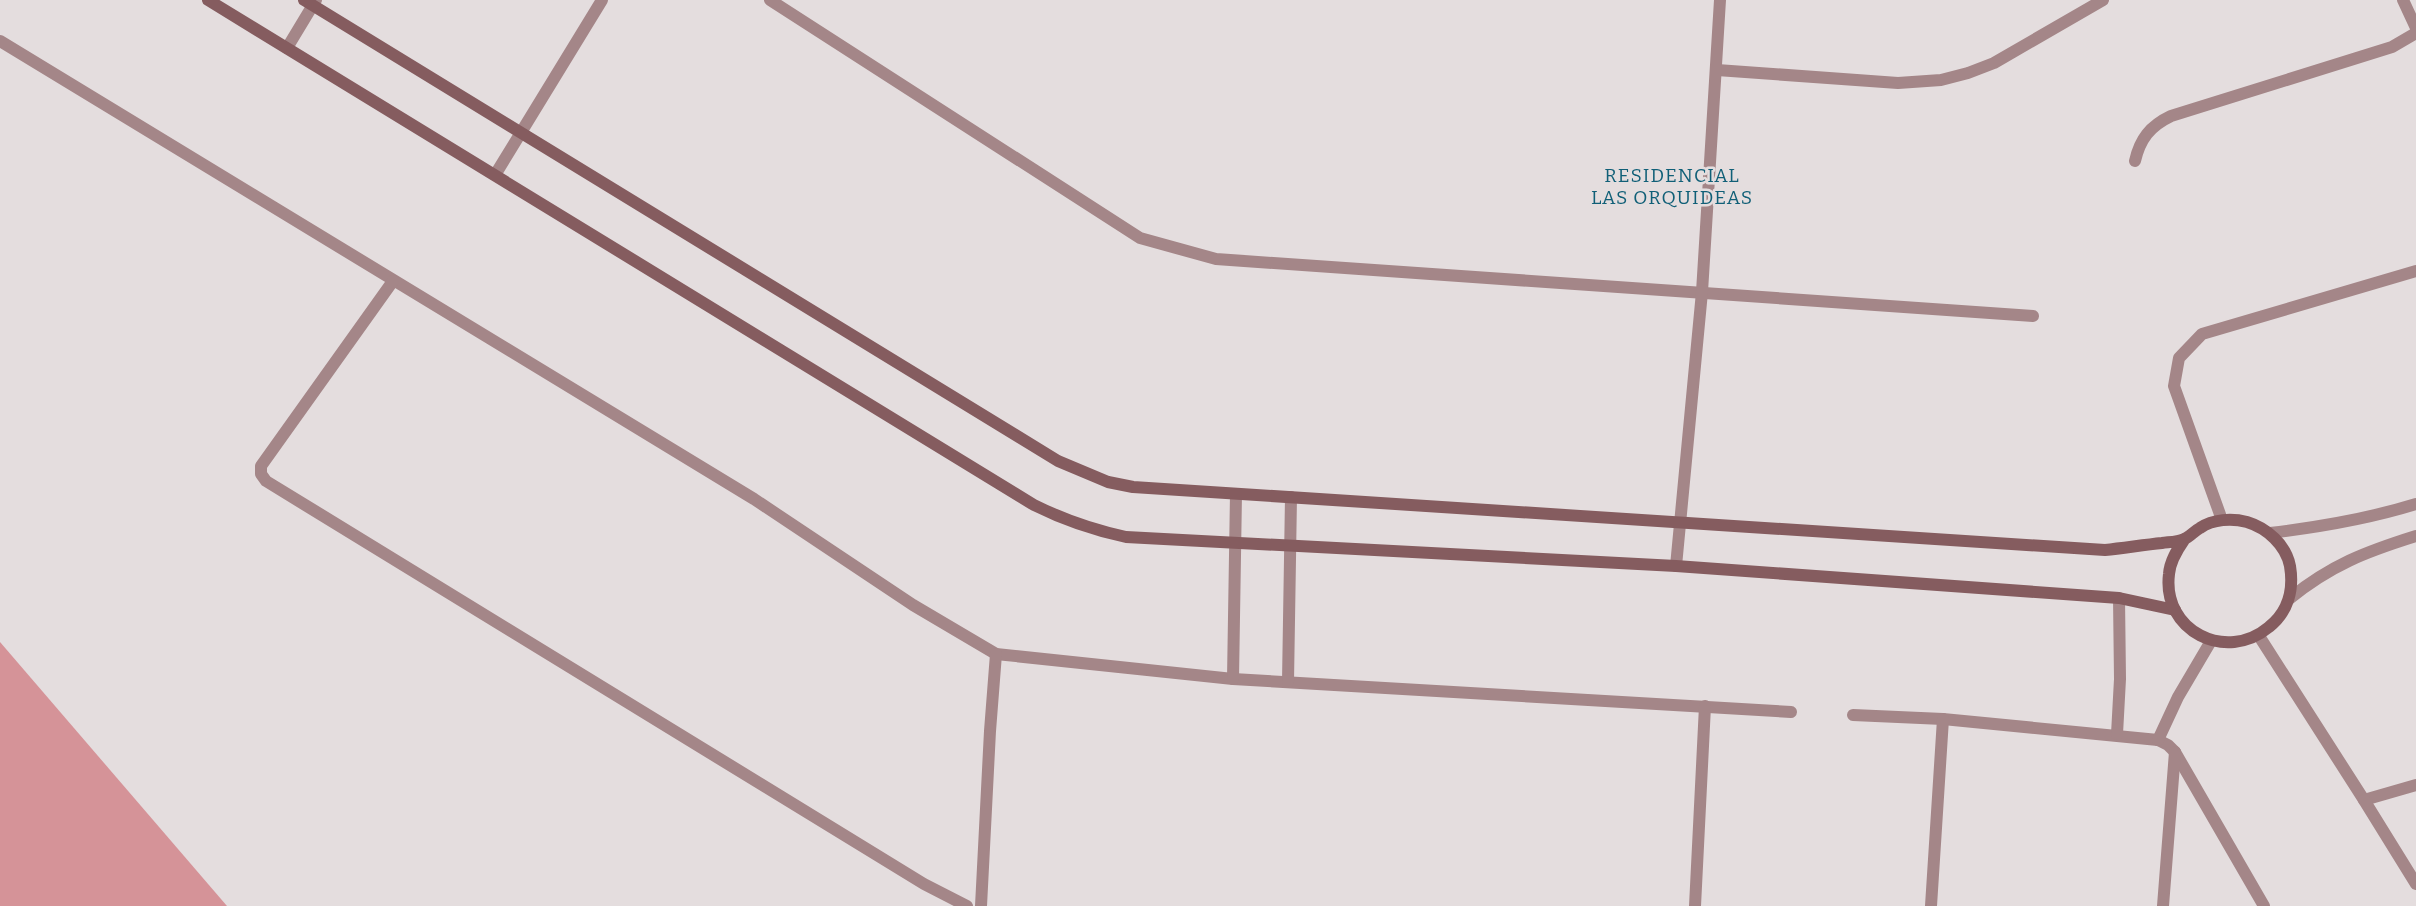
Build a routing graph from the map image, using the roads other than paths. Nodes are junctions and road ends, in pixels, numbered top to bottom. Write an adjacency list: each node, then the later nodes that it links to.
1 (208, 0): 11 (street)
2 (602, 0): 13 (street)
3 (770, 0): 18 (street)
4 (1720, 0): 12 (street)
5 (2103, 0): 12 (street)
6 (2402, 0): 8 (street)
7 (311, 2): 11 (street); 13 (street)
8 (2416, 28)
9 (2416, 33): 14 (street)
10 (0, 41): 17 (street)
11 (287, 48): 15 (street)
12 (1717, 70): 18 (street)
13 (521, 132): 15 (street); 20 (street)
14 (2135, 162)
15 (495, 175): 28 (street)
16 (2416, 271): 23 (street)
17 (393, 281): 36 (street); 49 (street)
18 (1702, 292): 19 (street); 24 (street)
19 (2033, 316)
20 (1236, 494): 21 (street); 28 (street)
21 (1291, 498): 24 (street); 29 (street)
22 (2416, 504): 25 (street)
23 (2222, 520): 25 (street); 27 (street)
24 (1680, 523): 27 (street); 30 (street)
25 (2270, 533): 32 (street)
26 (2416, 536): 32 (street)
27 (2184, 540): 33 (street)
28 (1235, 543): 29 (street); 37 (street)
29 (1291, 546): 30 (street); 38 (street)
30 (1676, 566): 31 (street)
31 (2119, 598): 33 (street); 43 (street)
32 (2289, 599): 34 (street)
33 (2175, 610): 35 (street)
34 (2259, 636): 35 (street); 47 (street)
35 (2211, 641): 44 (street)
36 (996, 654): 37 (street); 50 (street)
37 (1233, 679): 38 (street)
38 (1288, 682): 39 (street)
39 (1705, 706): 40 (street); 51 (street)
40 (1791, 712)
41 (1853, 715): 42 (street)
42 (1943, 719): 43 (street); 52 (street)
43 (2117, 734): 44 (street)
44 (2158, 740): 45 (street)
45 (2175, 752): 53 (street); 54 (street)
46 (2416, 785): 47 (street)
47 (2364, 800): 48 (street)
48 (2416, 884)
49 (967, 906)
50 (981, 906)
51 (1695, 906)
52 (1931, 906)
53 (2163, 906)
54 (2264, 906)

